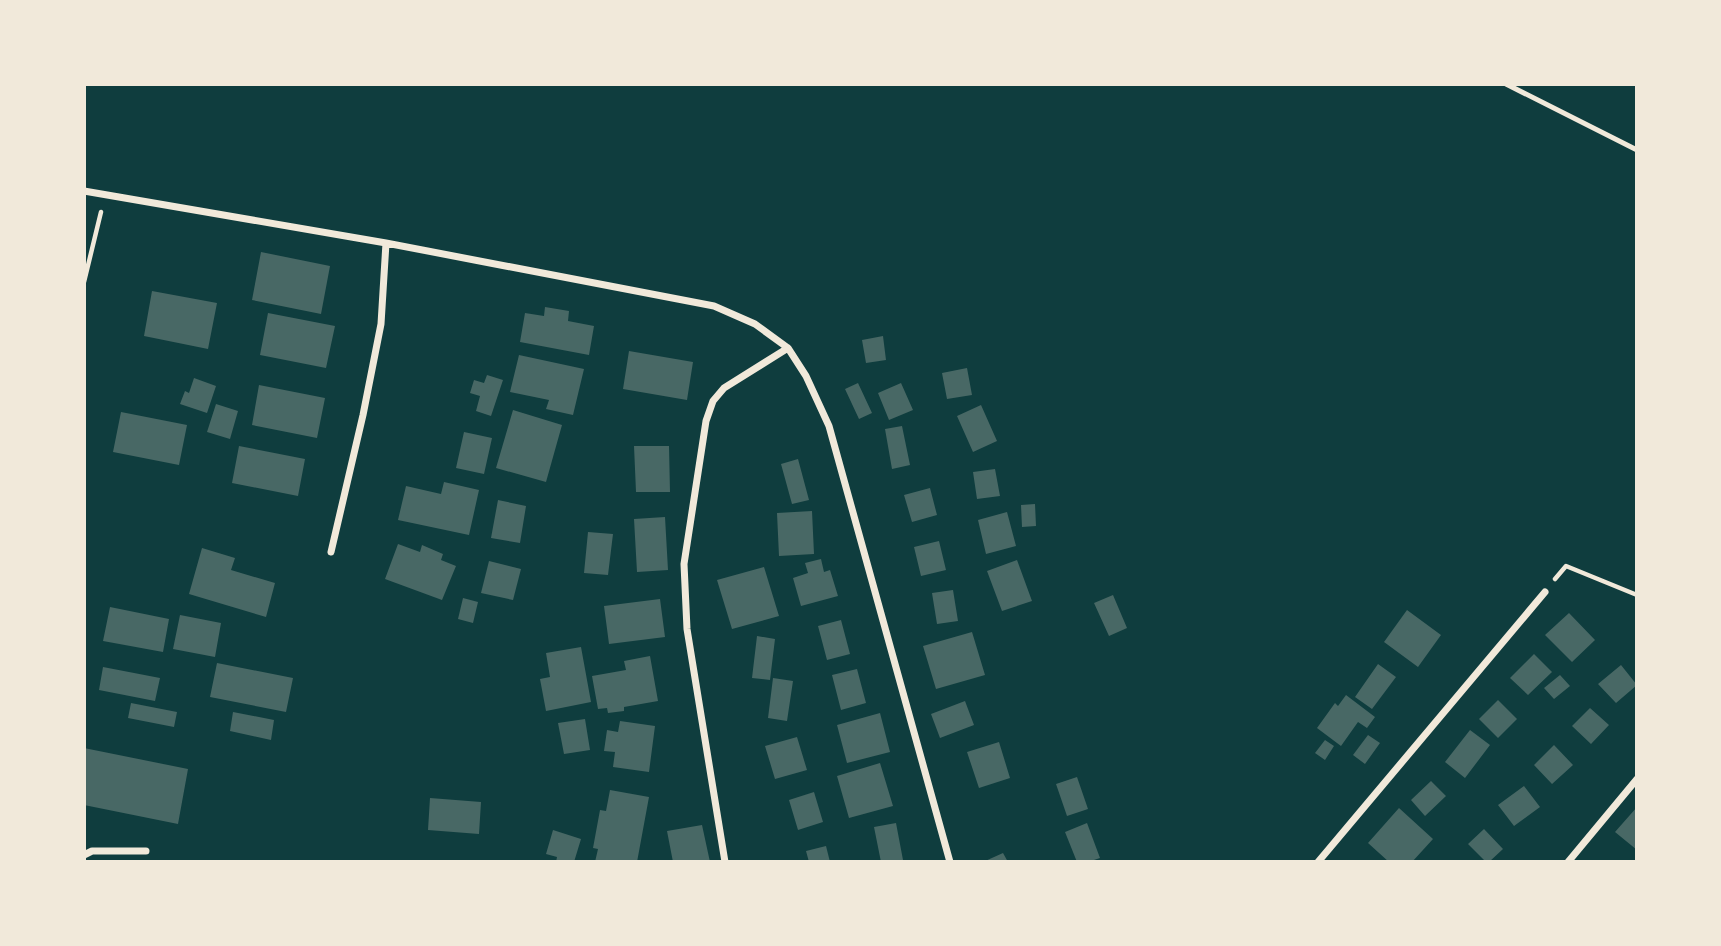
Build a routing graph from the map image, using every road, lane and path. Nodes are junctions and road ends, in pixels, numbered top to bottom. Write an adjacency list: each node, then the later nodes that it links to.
1 (1506, 84): 2 (lane)
2 (1637, 150)
3 (84, 191): 4 (street)
4 (105, 194): 5 (street); 6 (path)
5 (386, 243): 7 (street); 8 (street)
6 (84, 282)
7 (788, 348): 14 (street); 15 (street)
8 (331, 552)
9 (1545, 592): 10 (path); 16 (street)
10 (1637, 595)
11 (1637, 779): 17 (street)
12 (146, 851): 13 (street)
13 (84, 855)
14 (725, 862)
15 (950, 862)
16 (1318, 862)
17 (1568, 862)

